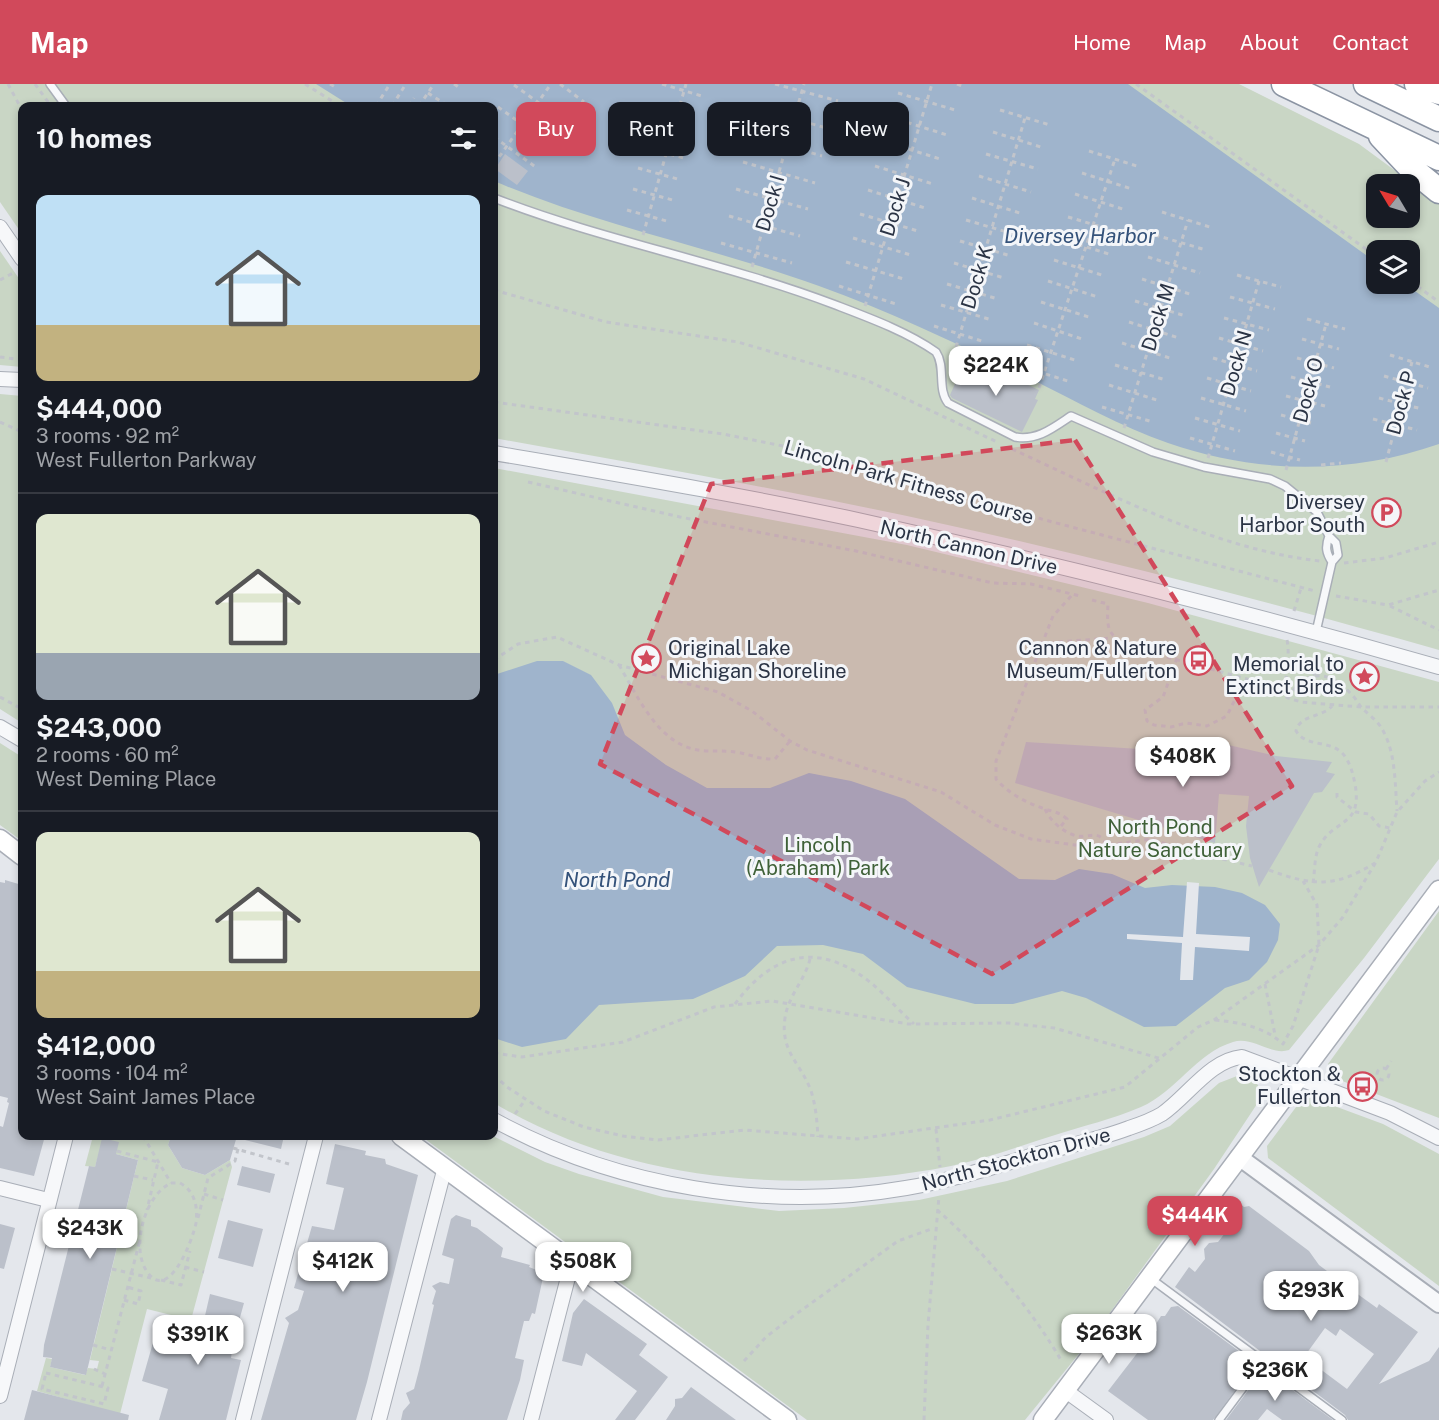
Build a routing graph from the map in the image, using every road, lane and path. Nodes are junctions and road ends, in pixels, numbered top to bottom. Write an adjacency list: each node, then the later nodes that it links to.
1 (8, 84): 47 (path)
2 (34, 84): 34 (path)
3 (50, 84): 35 (lane)
4 (304, 84): 36 (path)
5 (330, 84): 23 (path)
6 (390, 84): 37 (path)
7 (434, 84): 29 (path)
8 (454, 84): 25 (path)
9 (551, 84): 42 (path)
10 (560, 84): 43 (path)
11 (662, 84): 26 (path)
12 (686, 84): 26 (path)
13 (775, 84): 27 (path)
14 (804, 84): 27 (path, Dock I)
15 (932, 84): 46 (path, Dock J)
16 (957, 84): 22 (path)
17 (1136, 84): 146 (path)
18 (1284, 84): 59 (highway)
19 (1366, 84): 54 (highway)
20 (1417, 84): 28 (highway)
21 (514, 85): 42 (path)
22 (962, 86)
23 (335, 87)
24 (404, 87): 38 (path)
25 (460, 88)
26 (684, 91): 31 (path); 44 (path)
27 (802, 91): 33 (path); 45 (path, Dock I)
28 (1439, 92)
29 (428, 93): 40 (path); 41 (path)
30 (898, 93): 46 (path)
31 (705, 97)
32 (414, 98): 39 (path)
33 (838, 101)
34 (48, 102)
35 (63, 102)
36 (333, 102)
37 (378, 102)
38 (395, 102)
39 (412, 102)
40 (422, 102)
41 (442, 102)
42 (538, 102)
43 (584, 102)
44 (681, 102)
45 (799, 102)
46 (927, 102): 49 (path); 58 (path, Dock J)
47 (18, 103)
48 (498, 106): 55 (path)
49 (956, 110)
50 (1000, 110): 53 (path)
51 (695, 117): 52 (path)
52 (699, 118)
53 (1025, 118): 57 (path); 64 (path, Dock K)
54 (1439, 119)
55 (516, 120)
56 (909, 123): 58 (path)
57 (1050, 125)
58 (919, 126): 62 (path); 68 (path, Dock J)
59 (1374, 128): 77 (highway); 102 (highway)
60 (516, 132): 65 (path)
61 (993, 132): 64 (path)
62 (947, 135)
63 (498, 139): 65 (path)
64 (1018, 140): 66 (path); 81 (path, Dock K)
65 (506, 146): 76 (path); 85 (path)
66 (1044, 148)
67 (909, 149): 68 (path)
68 (912, 150): 79 (path); 91 (path, Dock J)
69 (1089, 151): 80 (path)
70 (811, 153): 75 (path)
71 (987, 154): 81 (path)
72 (666, 156): 90 (path)
73 (674, 156): 78 (path)
74 (784, 156): 88 (path, Dock I)
75 (822, 156)
76 (498, 158)
77 (1439, 158)
78 (687, 159)
79 (940, 159)
80 (1115, 159): 84 (path); 94 (path)
81 (1012, 161): 87 (path); 97 (path, Dock K)
82 (743, 162): 88 (path)
83 (875, 166): 91 (path)
84 (1140, 166)
85 (537, 168)
86 (638, 168): 90 (path)
87 (1038, 169)
88 (779, 173): 95 (path); 109 (path, Dock I)
89 (1082, 173): 94 (path)
90 (661, 174): 93 (path); 105 (path)
91 (904, 175): 96 (path); 107 (path, Dock J)
92 (979, 176): 97 (path)
93 (681, 180)
94 (1107, 181): 100 (path); 111 (path)
95 (815, 183)
96 (933, 184)
97 (1005, 184): 103 (path); 112 (path, Dock K)
98 (633, 189): 105 (path)
99 (736, 189): 109 (path)
100 (1132, 189)
101 (868, 190): 107 (path)
102 (1439, 191)
103 (1031, 192)
104 (1075, 194): 111 (path)
105 (655, 195): 110 (path); 120 (path)
106 (972, 198): 112 (path)
107 (897, 199): 113 (path); 126 (path, Dock J)
108 (498, 200): 304 (lane)
109 (771, 200): 114 (path); 129 (path, Dock I)
110 (676, 201)
111 (1101, 202): 116 (path); 127 (path)
112 (998, 206): 119 (path); 130 (path, Dock K)
113 (925, 208)
114 (808, 209)
115 (627, 210): 120 (path)
116 (1126, 210)
117 (1162, 212): 124 (path)
118 (860, 214): 126 (path)
119 (1023, 214)
120 (649, 216): 125 (path); 134 (path)
121 (729, 216): 129 (path)
122 (1068, 217): 127 (path)
123 (966, 220): 130 (path)
124 (1188, 220): 131 (path); 142 (path, Dock M)
125 (670, 222)
126 (890, 222): 132 (path); 143 (path, Dock J)
127 (1094, 224): 133 (path); 144 (path)
128 (0, 227): 148 (street)
129 (764, 227): 137 (path); 149 (path, Dock I)
130 (992, 227): 135 (path); 145 (path, Dock K)
131 (1213, 228)
132 (918, 231)
133 (1119, 232)
134 (644, 234)
135 (1017, 235)
136 (1155, 235): 142 (path)
137 (800, 236)
138 (853, 238): 143 (path)
139 (1061, 239): 144 (path)
140 (960, 241): 145 (path)
141 (721, 243): 149 (path)
142 (1181, 243): 147 (path); 159 (path, Dock M)
143 (883, 247): 150 (path); 162 (path, Dock J)
144 (1086, 247): 151 (path); 160 (path)
145 (985, 249): 152 (path); 161 (path, Dock K)
146 (1366, 249)
147 (1206, 250)
148 (18, 253)
149 (756, 253): 156 (path, Dock I); 157 (path)
150 (911, 255)
151 (1112, 255)
152 (1011, 256)
153 (1148, 257): 159 (path)
154 (1054, 260): 160 (path)
155 (846, 262): 162 (path)
156 (753, 263)
157 (792, 263)
158 (954, 263): 161 (path)
159 (1174, 265): 164 (path); 175 (path, Dock M)
160 (1080, 268): 166 (path); 178 (path)
161 (979, 270): 167 (path); 180 (path, Dock K)
162 (875, 271): 168 (path); 181 (path, Dock J)
163 (13, 273): 170 (path)
164 (1200, 273)
165 (1237, 275): 172 (path)
166 (1105, 276)
167 (1004, 278)
168 (904, 279)
169 (1142, 279): 175 (path)
170 (0, 280)
171 (1048, 281): 178 (path)
172 (1259, 281): 176 (path); 189 (path, Dock N)
173 (947, 284): 180 (path)
174 (838, 286): 181 (path)
175 (1167, 287): 182 (path); 193 (path, Dock M)
176 (1281, 287)
177 (1420, 288): 188 (path)
178 (1073, 289): 183 (path); 195 (path)
179 (498, 291): 289 (path)
180 (973, 291): 185 (path); 196 (path, Dock K)
181 (868, 295): 190 (path, Dock J); 191 (path)
182 (1193, 295)
183 (1098, 297)
184 (1230, 297): 189 (path)
185 (998, 298)
186 (1135, 301): 193 (path)
187 (1041, 302): 195 (path)
188 (1439, 302)
189 (1253, 303): 194 (path); 204 (path, Dock N)
190 (866, 304)
191 (896, 304)
192 (941, 305): 196 (path)
193 (1161, 308): 197 (path); 208 (path, Dock M)
194 (1275, 309)
195 (1066, 310): 198 (path); 210 (path)
196 (966, 312): 201 (path); 211 (path, Dock K)
197 (1186, 316)
198 (1092, 318)
199 (1224, 318): 204 (path)
200 (1307, 319): 205 (path)
201 (992, 320)
202 (1129, 322): 208 (path)
203 (1034, 323): 210 (path)
204 (1247, 324): 209 (path); 218 (path, Dock N)
205 (1326, 324): 207 (path); 219 (path, Dock O)
206 (934, 326): 211 (path)
207 (1344, 329)
208 (1154, 330): 212 (path); 223 (path, Dock M)
209 (1269, 330)
210 (1059, 331): 215 (path); 225 (path)
211 (960, 334): 216 (path); 221 (path, Dock K)
212 (1179, 338)
213 (1219, 338): 218 (path)
214 (1302, 339): 219 (path)
215 (1085, 340)
216 (985, 342)
217 (1122, 343): 223 (path)
218 (1241, 344): 224 (path); 236 (path, Dock N)
219 (1320, 344): 222 (path); 234 (path, Dock O)
220 (1027, 345): 225 (path)
221 (957, 346)
222 (1340, 349)
223 (1148, 351): 231 (path); 241 (path, Dock M)
224 (1263, 351)
225 (1052, 353): 232 (path); 242 (path)
226 (1390, 356): 233 (path)
227 (0, 357): 230 (path)
228 (1213, 358): 236 (path)
229 (1297, 358): 234 (path)
230 (18, 359)
231 (1173, 359)
232 (1077, 361)
233 (1412, 362): 239 (path); 251 (path, Dock P)
234 (1315, 363): 238 (path); 250 (path, Dock O)
235 (1115, 364): 241 (path)
236 (1235, 364): 240 (path); 252 (path, Dock N)
237 (1020, 366): 242 (path)
238 (1334, 368)
239 (1433, 368)
240 (1257, 371)
241 (1141, 372): 248 (path); 258 (path, Dock M)
242 (1046, 374): 249 (path); 253 (path)
243 (1384, 376): 251 (path)
244 (1291, 377): 250 (path)
245 (1207, 378): 252 (path)
246 (0, 379): 247 (street)
247 (18, 380)
248 (1166, 380)
249 (1071, 382)
250 (1310, 382): 255 (path); 262 (path, Dock O)
251 (1406, 382): 256 (path); 266 (path, Dock P)
252 (1230, 384): 257 (path); 265 (path, Dock N)
253 (1040, 386)
254 (1109, 386): 258 (path)
255 (1329, 387)
256 (1428, 388)
257 (1251, 391)
258 (1134, 393): 263 (path); 271 (path, Dock M)
259 (1286, 396): 262 (path)
260 (1202, 398): 265 (path)
261 (1379, 398): 266 (path)
262 (1305, 400): 267 (path); 275 (path, Dock O)
263 (1160, 402)
264 (498, 403): 306 (path, Lincoln Park Fitness Course)
265 (1224, 404): 270 (path); 279 (path, Dock N)
266 (1401, 404): 269 (path); 280 (path, Dock P)
267 (1324, 406)
268 (1102, 407): 271 (path)
269 (1422, 409)
270 (1246, 411)
271 (1128, 414): 277 (path); 281 (path, Dock M)
272 (1281, 415): 275 (path)
273 (1196, 418): 279 (path)
274 (1373, 419): 280 (path)
275 (1300, 420): 278 (path); 287 (path, Dock O)
276 (0, 422): 282 (path)
277 (1153, 422)
278 (1311, 423)
279 (1218, 424): 284 (path); 290 (path, Dock N)
280 (1395, 424): 283 (path); 298 (path, Dock P)
281 (1125, 425)
282 (18, 430)
283 (1417, 430)
284 (1240, 431)
285 (1276, 433): 287 (path)
286 (1190, 438): 290 (path)
287 (1295, 438): 288 (path); 296 (path, Dock O)
288 (1305, 441)
289 (1001, 444)
290 (1212, 445): 292 (path); 295 (path, Dock N)
291 (1011, 448): 304 (path)
292 (1235, 451)
293 (1271, 452): 296 (path)
294 (498, 454): 316 (street, North Cannon Drive)
295 (1208, 456)
296 (1290, 457): 297 (path); 301 (path, Dock O)
297 (1300, 460)
298 (1386, 461)
299 (1341, 464): 300 (path)
300 (1321, 465)
301 (1286, 469)
302 (528, 482): 309 (path)
303 (1439, 542): 305 (path)
304 (1328, 562): 316 (lane)
305 (1342, 563)
306 (1301, 588): 308 (path, Lincoln Park Fitness Course); 314 (path)
307 (1439, 590): 313 (path)
308 (1318, 592)
309 (1073, 594): 311 (path); 319 (path)
310 (1334, 596): 313 (path)
311 (1080, 597)
312 (1092, 600): 317 (path)
313 (1388, 605): 315 (path)
314 (1294, 611)
315 (1439, 630)
316 (1316, 632): 324 (street, North Cannon Drive)
317 (1113, 638): 319 (path); 321 (path)
318 (1287, 640): 322 (path)
319 (1041, 646): 338 (path)
320 (498, 657): 323 (path)
321 (1177, 658): 326 (path); 326 (path)
322 (1290, 658): 325 (path); 328 (path)
323 (619, 665): 335 (path); 335 (path)
324 (1439, 667)
325 (1316, 675): 328 (path); 331 (path)
326 (1265, 684): 328 (path)
327 (0, 697): 330 (path)
328 (1288, 698): 329 (path)
329 (1333, 705): 331 (path); 339 (path)
330 (18, 707)
331 (1361, 707): 332 (path); 340 (path)
332 (1439, 707)
333 (0, 727): 334 (street)
334 (18, 738)
335 (790, 741): 344 (path)
336 (1439, 772): 340 (path)
337 (1337, 793): 339 (path)
338 (1045, 809): 341 (path); 341 (path)
339 (1354, 811): 342 (path); 350 (path)
340 (1397, 812): 342 (path)
341 (1061, 826): 344 (path)
342 (1390, 828): 346 (path)
343 (0, 839): 345 (main road)
344 (1107, 844): 347 (path)
345 (18, 853)
346 (1376, 862): 350 (path); 352 (path)
347 (1252, 866)
348 (1269, 870): 349 (path)
349 (1303, 881): 350 (path); 352 (path)
350 (1313, 883)
351 (1439, 890): 364 (main road)
352 (1319, 945): 354 (path); 359 (path)
353 (810, 959): 355 (path); 356 (path); 358 (path)
354 (1265, 984): 357 (path); 359 (path)
355 (735, 1004): 356 (path); 360 (path)
356 (788, 1004): 358 (path); 372 (path)
357 (1214, 1020): 359 (path); 361 (path)
358 (915, 1025): 361 (path)
359 (1275, 1036)
360 (498, 1054)
361 (1162, 1059): 371 (path)
362 (1391, 1061): 363 (path)
363 (1386, 1069): 363 (path)
364 (1298, 1077): 370 (street, North Stockton Drive); 373 (street, North Stockton Drive); 381 (main road)
365 (1351, 1077): 367 (path)
366 (498, 1078): 368 (path)
367 (1371, 1088)
368 (525, 1100): 369 (path); 372 (path)
369 (515, 1114)
370 (498, 1122)
371 (936, 1130): 372 (path); 385 (path)
372 (818, 1137)
373 (1439, 1138)
374 (65, 1140): 392 (street)
375 (145, 1140): 382 (path)
376 (315, 1140): 420 (street)
377 (407, 1140): 384 (main road)
378 (233, 1148): 379 (path)
379 (238, 1149): 383 (path); 390 (path)
380 (117, 1151): 382 (path)
381 (1239, 1157): 406 (main road); 409 (street)
382 (158, 1162): 387 (path); 388 (path)
383 (289, 1164)
384 (445, 1167): 399 (main road); 421 (street)
385 (940, 1167)
386 (134, 1176): 387 (path)
387 (154, 1181): 395 (path)
388 (171, 1183): 395 (path); 398 (path)
389 (0, 1188): 392 (street)
390 (204, 1194): 393 (path); 398 (path)
391 (940, 1198): 394 (path)
392 (48, 1200): 419 (street)
393 (223, 1200)
394 (937, 1210): 396 (path); 414 (path)
395 (145, 1217): 397 (path)
396 (934, 1228): 412 (path); 424 (path)
397 (142, 1230): 404 (path); 405 (path)
398 (193, 1236): 400 (path); 401 (path)
399 (572, 1262): 422 (street); 423 (main road)
400 (180, 1266): 401 (path); 405 (path)
401 (185, 1267): 403 (path); 405 (path)
402 (112, 1269): 404 (path)
403 (204, 1272)
404 (131, 1274): 405 (path); 407 (path)
405 (154, 1278)
406 (1150, 1278): 413 (lane); 418 (main road)
407 (128, 1287): 408 (path); 408 (path)
408 (124, 1300): 411 (path)
409 (1439, 1304)
410 (93, 1345): 411 (path)
411 (111, 1350): 416 (path)
412 (744, 1361)
413 (1263, 1361): 427 (lane); 428 (lane)
414 (1062, 1362)
415 (94, 1369): 416 (path)
416 (105, 1374): 417 (path)
417 (102, 1386): 417 (path)
418 (1066, 1390): 425 (main road); 426 (street)
419 (0, 1396)
420 (243, 1420)
421 (379, 1420)
422 (531, 1420)
423 (788, 1420)
424 (924, 1420)
425 (1043, 1420)
426 (1106, 1420)
427 (1219, 1420)
428 (1342, 1420)

